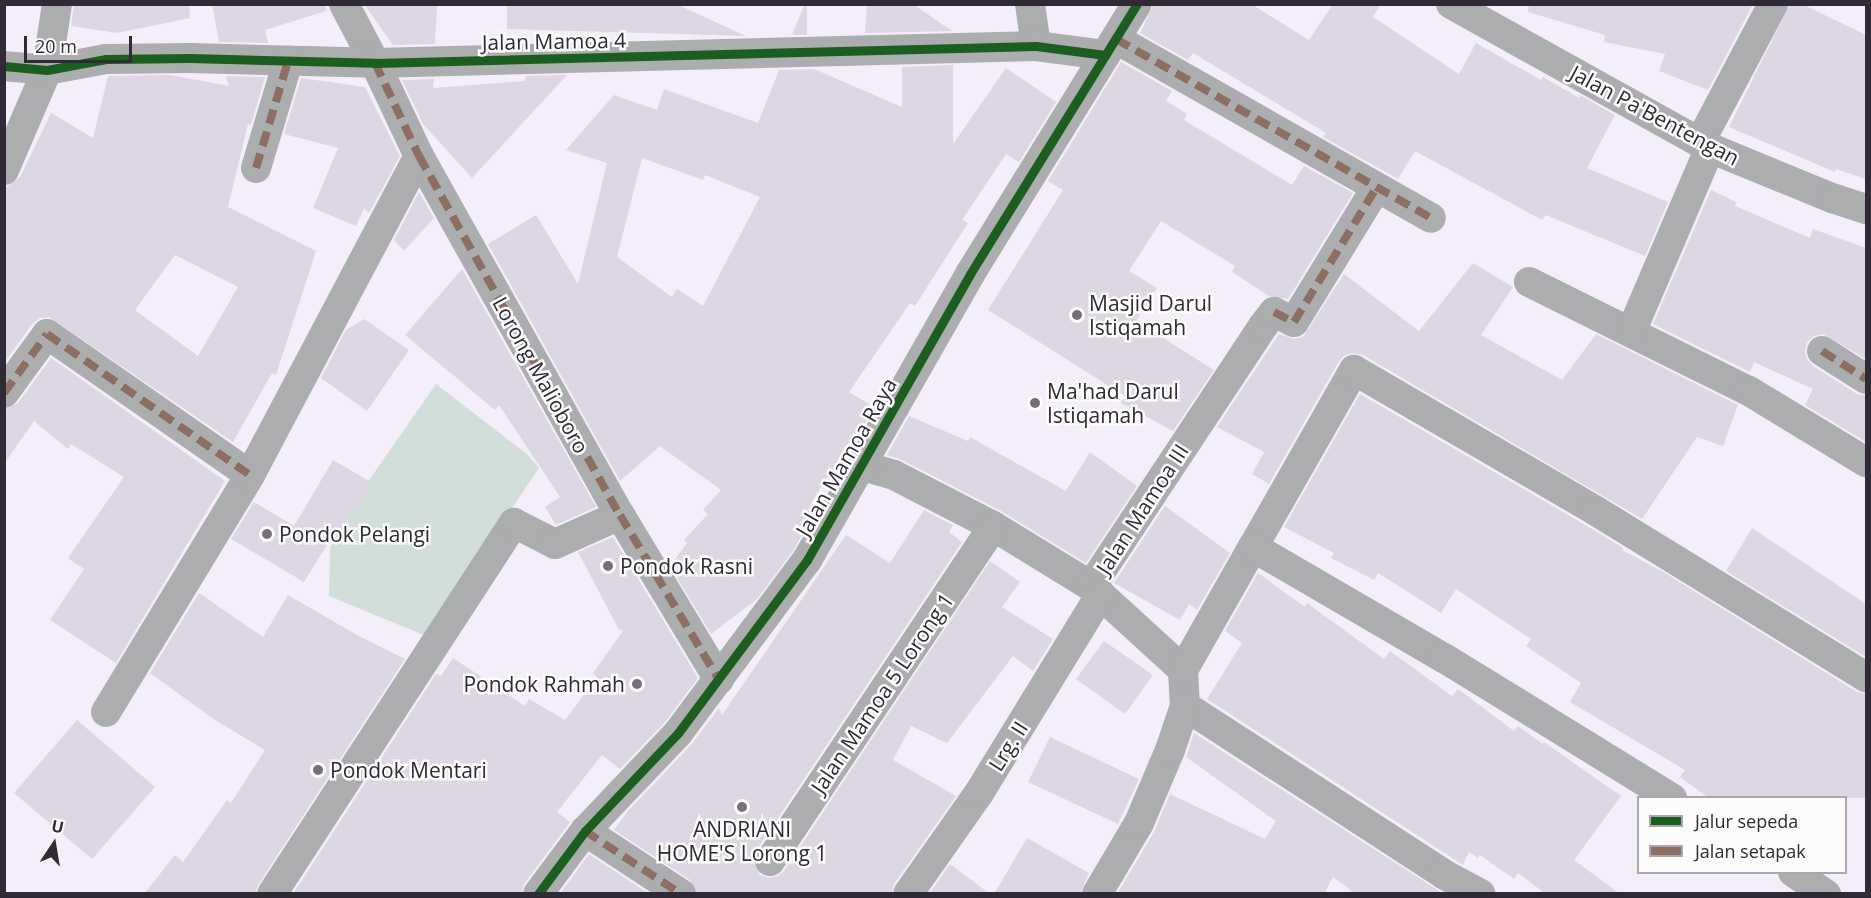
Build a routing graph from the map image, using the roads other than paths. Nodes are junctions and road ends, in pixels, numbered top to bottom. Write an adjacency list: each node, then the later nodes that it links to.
1 (57, 4): 12 (street)
2 (344, 4): 10 (street, Lorong Malioboro)
3 (1030, 4): 7 (street)
4 (1137, 4): 8 (street, Jalan Mamoa Raya)
5 (1451, 4): 13 (street, Jalan Pa'Bentengan)
6 (1773, 4): 13 (street)
7 (1036, 46): 8 (street, Jalan Mamoa 4); 10 (street, Jalan Mamoa 4)
8 (1110, 47): 17 (street); 26 (street, Jalan Mamoa Raya)
9 (288, 61): 10 (street, Jalan Mamoa 4); 12 (street, Jalan Mamoa 4); 15 (street)
10 (375, 63): 14 (street, Lorong Malioboro)
11 (4, 66): 12 (street, Jalan Mamoa 4)
12 (47, 70): 16 (street)
13 (1705, 145): 18 (street, Jalan Pa'Bentengan); 21 (street)
14 (419, 156): 27 (street); 28 (street, Lorong Malioboro)
15 (256, 168)
16 (4, 170)
17 (1376, 188): 19 (street); 31 (street, Jalan Mamoa III)
18 (1866, 209)
19 (1431, 218)
20 (1529, 282): 21 (street)
21 (1632, 332): 25 (street)
22 (1821, 351): 23 (street)
23 (1866, 379)
24 (4, 393): 27 (street)
25 (1866, 462)
26 (863, 466): 29 (street); 34 (street, Jalan Mamoa Raya)
27 (250, 475): 36 (street)
28 (620, 515): 34 (street, Lorong Malioboro); 41 (street)
29 (993, 526): 31 (street); 39 (street, Jalan Mamoa 5 Lorong 1)
30 (1253, 547): 32 (street); 33 (street); 37 (street)
31 (1096, 590): 32 (street); 44 (street, Lrg. II)
32 (1182, 670): 35 (street)
33 (1866, 677)
34 (719, 680): 38 (street, Jalan Mamoa Raya)
35 (1185, 706): 45 (street); 46 (street)
36 (106, 712)
37 (1669, 796)
38 (585, 831): 42 (street, Jalan Mamoa Raya); 43 (street)
39 (770, 861)
40 (1795, 874): 47 (street)
41 (272, 894)
42 (538, 894)
43 (681, 894)
44 (908, 894)
45 (1097, 894)
46 (1480, 894)
47 (1827, 894)

